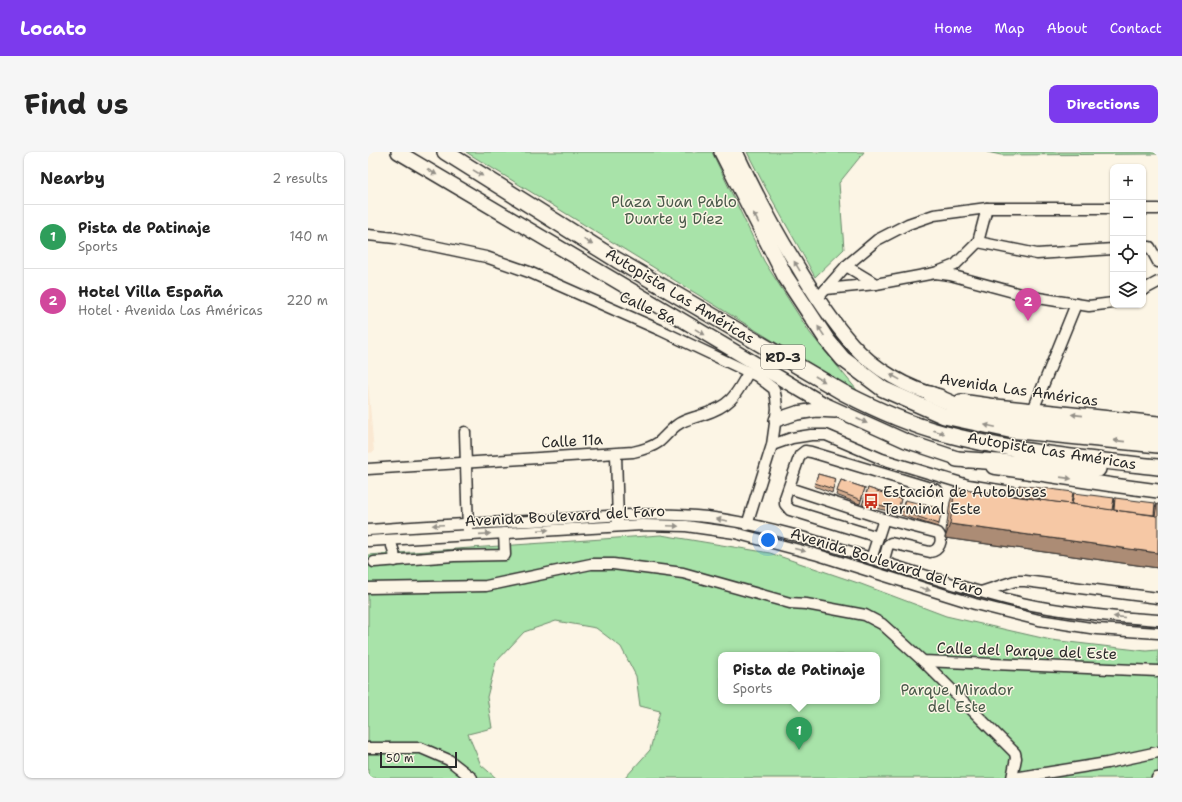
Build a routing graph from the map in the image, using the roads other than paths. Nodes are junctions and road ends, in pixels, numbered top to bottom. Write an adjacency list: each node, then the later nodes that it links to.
1 (398, 152): 24 (main road, one-way to 24)
2 (445, 152): 37 (highway, Autopista Las Américas / RD-3, one-way to 37)
3 (722, 152): 33 (highway, Autopista Las Américas / RD-3, one-way to 3)
4 (736, 152): 20 (main road, Avenida Las Américas, one-way to 4)
5 (987, 208): 6 (street); 10 (street); 14 (street)
6 (1110, 208)
7 (1146, 209): 8 (street)
8 (1158, 209)
9 (368, 235): 23 (street, Calle 8a)
10 (978, 242): 12 (street); 15 (street)
11 (1146, 247): 13 (street)
12 (1110, 249)
13 (1158, 262)
14 (846, 266): 17 (street); 19 (street)
15 (935, 273): 17 (street); 22 (street)
16 (1158, 282): 18 (street)
17 (876, 284): 19 (street)
18 (1146, 288)
19 (826, 289): 20 (street)
20 (816, 299): 25 (main road, Avenida Las Américas, one-way to 20)
21 (1110, 303): 22 (street)
22 (1076, 304): 26 (street)
23 (748, 372): 24 (street, Calle 8a); 34 (street, Calle 11a)
24 (776, 383): 27 (main road); 28 (street)
25 (930, 394): 26 (main road, Avenida Las Américas); 31 (highway)
26 (1033, 410): 29 (main road, Avenida Las Américas, one-way to 26)
27 (841, 412): 28 (main road); 35 (main road, one-way to 35)
28 (776, 420): 32 (street)
29 (1158, 423)
30 (465, 432): 36 (street)
31 (1158, 433)
32 (772, 444): 43 (street); 47 (street)
33 (1158, 445)
34 (616, 454): 36 (street, Calle 11a); 44 (street)
35 (957, 459): 39 (highway); 42 (main road, one-way to 42)
36 (466, 462): 38 (street, Calle 11a); 46 (street)
37 (1158, 467)
38 (368, 468)
39 (1158, 472)
40 (789, 488): 41 (street); 45 (street); 52 (street)
41 (937, 490)
42 (1158, 491)
43 (1041, 496)
44 (618, 516): 46 (street, Avenida Boulevard del Faro); 47 (street, Avenida Boulevard del Faro, one-way to 44); 48 (street)
45 (884, 519): 52 (street); 58 (street)
46 (467, 524): 49 (street, Avenida Boulevard del Faro, one-way to 49); 51 (street)
47 (747, 525): 55 (street, Avenida Boulevard del Faro)
48 (618, 526): 50 (street, Avenida Boulevard del Faro, one-way to 48); 63 (street, Avenida Boulevard del Faro, one-way to 63)
49 (368, 530)
50 (504, 533): 51 (street, Avenida Boulevard del Faro, one-way to 50); 56 (street)
51 (468, 535): 53 (street, Avenida Boulevard del Faro)
52 (878, 537): 55 (street)
53 (390, 540): 54 (street, Avenida Boulevard del Faro); 56 (street)
54 (368, 541)
55 (871, 559): 58 (street, Avenida Boulevard del Faro)
56 (395, 561): 57 (street)
57 (374, 562)
58 (883, 563): 60 (street, Avenida Boulevard del Faro)
59 (368, 588): 64 (street, Calle del Parque del Este)
60 (981, 592): 61 (street); 62 (street, Avenida Boulevard del Faro, one-way to 60)
61 (1158, 598)
62 (1158, 620)
63 (1158, 633)
64 (923, 662): 65 (street, Calle del Parque del Este); 69 (street)
65 (1158, 671)
66 (368, 748): 68 (street)
67 (1158, 752): 69 (street)
68 (472, 778)
69 (1013, 778)

